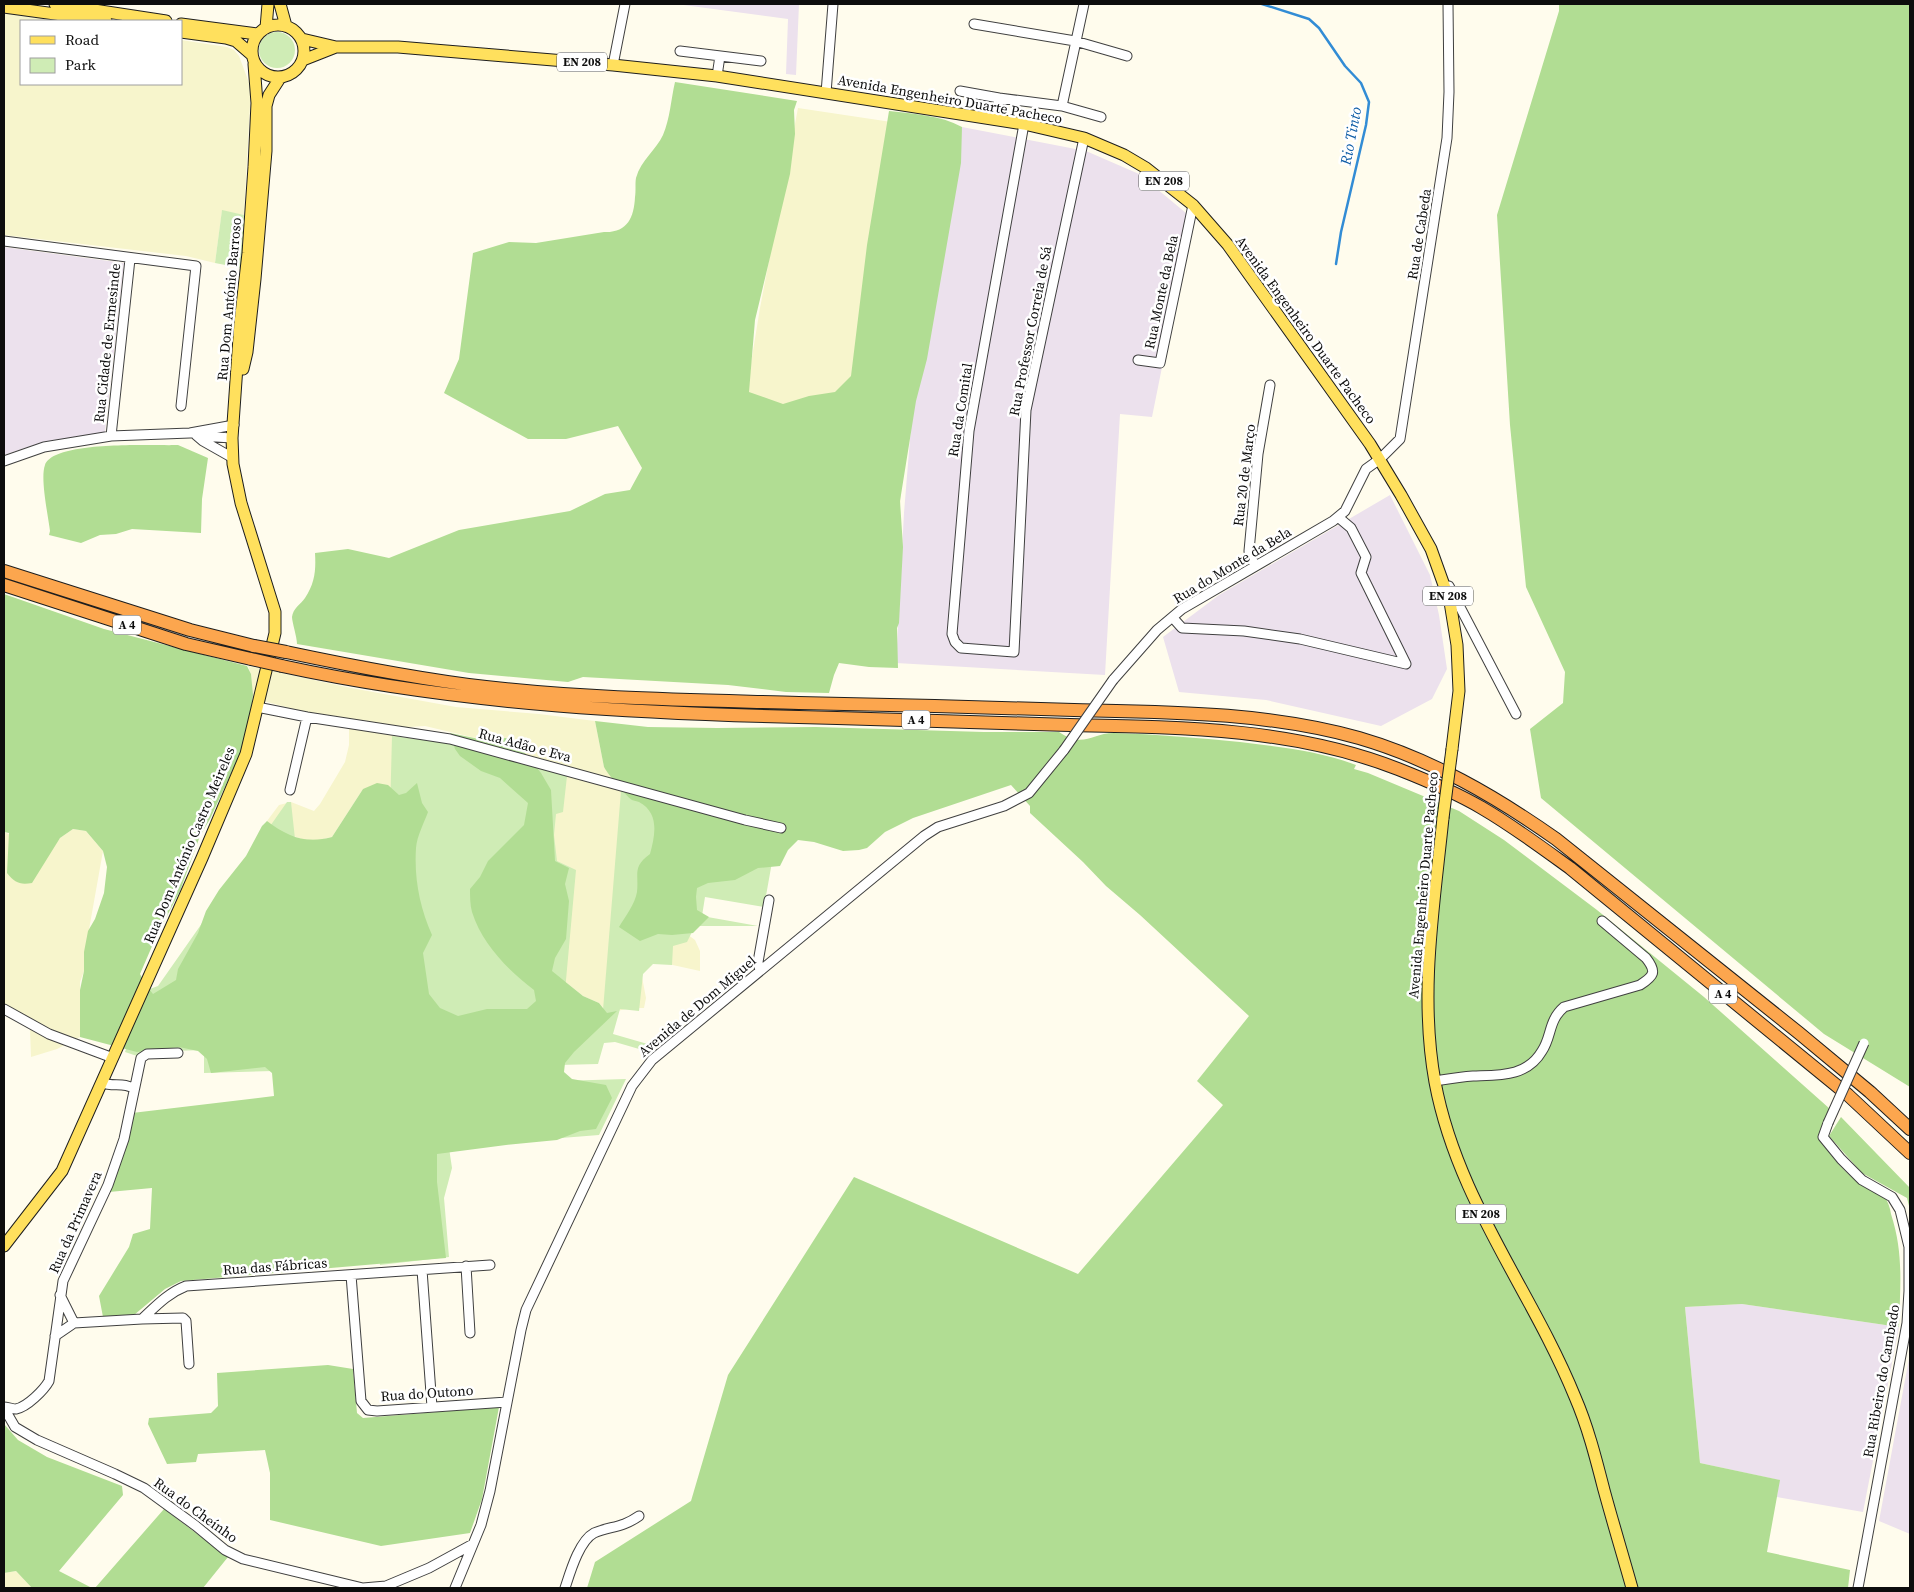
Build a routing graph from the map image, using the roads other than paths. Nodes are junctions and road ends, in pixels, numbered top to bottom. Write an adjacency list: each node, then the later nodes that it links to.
1 (55, 4): 10 (main road)
2 (268, 4): 14 (main road)
3 (280, 4): 13 (main road)
4 (625, 4): 25 (street)
5 (833, 4): 29 (street)
6 (1084, 4): 17 (street)
7 (1448, 4): 48 (street, Rua de Cabeda)
8 (4, 7): 9 (main road)
9 (99, 20)
10 (159, 20)
11 (182, 24): 14 (main road)
12 (974, 24): 17 (street)
13 (286, 26): 14 (main road); 16 (main road, EN 208)
14 (261, 31): 22 (main road)
15 (182, 32): 22 (main road)
16 (302, 40): 18 (main road, Avenida Engenheiro Duarte Pacheco / EN 208); 23 (main road)
17 (1075, 41): 21 (street); 31 (street)
18 (336, 47): 23 (main road, Avenida Engenheiro Duarte Pacheco / EN 208); 25 (main road, Avenida Engenheiro Duarte Pacheco / EN 208)
19 (680, 51): 20 (street)
20 (720, 56): 24 (street); 26 (street)
21 (1127, 56)
22 (252, 59): 27 (main road); 41 (main road, Rua Dom António Barroso)
23 (303, 60): 27 (main road, EN 208)
24 (761, 61)
25 (613, 64): 26 (main road, Avenida Engenheiro Duarte Pacheco / EN 208)
26 (717, 76): 29 (main road, Avenida Engenheiro Duarte Pacheco / EN 208)
27 (280, 78): 41 (main road, Rua Dom António Barroso)
28 (960, 90): 30 (street)
29 (826, 93): 33 (main road, Avenida Engenheiro Duarte Pacheco / EN 208)
30 (998, 98): 31 (street); 33 (street)
31 (1062, 106): 32 (street)
32 (1101, 117)
33 (996, 119): 34 (main road, Avenida Engenheiro Duarte Pacheco / EN 208)
34 (1024, 124): 35 (main road, Avenida Engenheiro Duarte Pacheco / EN 208); 56 (street, Rua da Comital)
35 (1084, 138): 36 (main road, Avenida Engenheiro Duarte Pacheco / EN 208); 56 (street, Rua Professor Correia de Sá)
36 (1193, 205): 39 (street, Rua Monte da Bela); 48 (main road, Avenida Engenheiro Duarte Pacheco / EN 208)
37 (4, 241): 38 (street, Rua Cidade de Ermesinde)
38 (130, 259): 42 (street); 45 (street, Rua Cidade de Ermesinde)
39 (1138, 360)
40 (1270, 385): 51 (street, Rua 20 de Março)
41 (236, 395): 43 (main road, Rua Dom António Castro Meireles)
42 (181, 406)
43 (234, 425): 44 (street); 46 (main road, Rua Dom António Castro Meireles)
44 (193, 434): 45 (street); 46 (street); 47 (street)
45 (112, 436): 49 (street)
46 (232, 438): 47 (main road, Rua Dom António Castro Meireles)
47 (233, 458): 57 (main road, Rua Dom António Castro Meireles)
48 (1380, 459): 50 (street, Rua do Monte da Bela); 52 (main road, Avenida Engenheiro Duarte Pacheco / EN 208)
49 (4, 461)
50 (1338, 517): 51 (street, Rua do Monte da Bela); 55 (street)
51 (1256, 566): 55 (street, Rua do Monte da Bela)
52 (1438, 567): 58 (street, Avenida Engenheiro Duarte Pacheco); 70 (main road, Avenida Engenheiro Duarte Pacheco / EN 208, bridge)
53 (4, 572): 73 (highway, A 4, bridge)
54 (4, 586): 74 (highway, A 4, bridge)
55 (1172, 618): 60 (street, Rua do Monte da Bela, bridge)
56 (1014, 652)
57 (257, 707): 59 (street, Rua Adão e Eva); 69 (main road, Rua Dom António Castro Meireles)
58 (1516, 714)
59 (307, 717): 61 (street); 62 (street, Rua Adão e Eva)
60 (1064, 750): 65 (street, Avenida de Dom Miguel)
61 (290, 790)
62 (781, 828)
63 (769, 900): 65 (street)
64 (1602, 921): 70 (street)
65 (760, 970): 86 (street, Avenida de Dom Miguel)
66 (4, 1009): 69 (street)
67 (1864, 1043): 95 (street, Rua Ribeiro do Cambado, bridge)
68 (178, 1053): 72 (street, Rua da Primavera)
69 (113, 1058): 71 (main road, Rua Dom António Castro Meireles)
70 (1435, 1081): 94 (main road, Avenida Engenheiro Duarte Pacheco / EN 208)
71 (102, 1083): 72 (street); 75 (main road, Rua Dom António Castro Meireles)
72 (134, 1089): 80 (street, Rua da Primavera)
73 (1910, 1129)
74 (1910, 1153)
75 (4, 1246)
76 (490, 1265): 77 (street, Rua das Fábricas)
77 (466, 1266): 78 (street, Rua das Fábricas); 83 (street)
78 (422, 1270): 79 (street, Rua das Fábricas); 88 (street)
79 (351, 1275): 81 (street, Rua das Fábricas); 88 (street, Rua do Outono)
80 (60, 1295): 82 (street); 84 (street, Rua da Primavera)
81 (142, 1319): 82 (street); 85 (street)
82 (74, 1323): 84 (street)
83 (470, 1333)
84 (55, 1336): 87 (street, Rua da Primavera)
85 (189, 1364)
86 (507, 1402): 88 (street, Rua do Outono); 90 (street, Avenida de Dom Miguel)
87 (4, 1407): 91 (street, Rua do Cheínho)
88 (432, 1407)
89 (638, 1516): 93 (street)
90 (473, 1544): 91 (street, Rua do Cheínho); 92 (street, Avenida de Dom Miguel)
91 (376, 1587)
92 (455, 1588)
93 (565, 1588)
94 (1632, 1588)
95 (1858, 1588)

